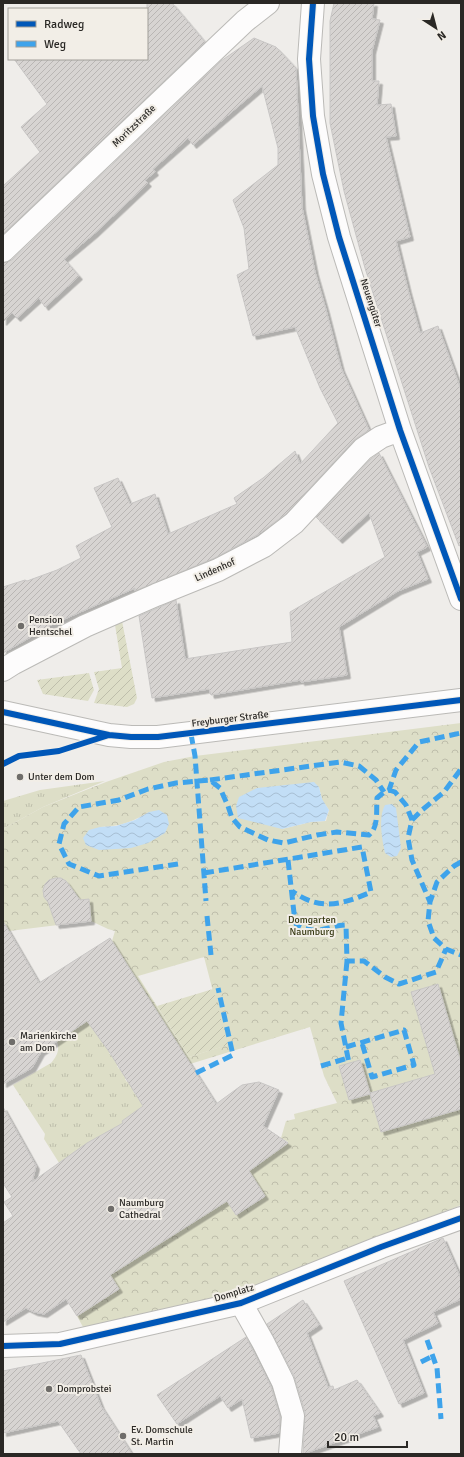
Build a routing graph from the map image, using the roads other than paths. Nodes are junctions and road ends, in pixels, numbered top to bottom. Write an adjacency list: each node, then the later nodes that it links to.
1 (268, 3): 3 (street, Moritzstraße)
2 (313, 3): 4 (street, Neuengüter)
3 (3, 251)
4 (400, 430): 5 (street, Neuengüter); 6 (street, Lindenhof)
5 (461, 599)
6 (3, 670)
7 (461, 700): 8 (street, Freyburger Straße)
8 (3, 712)
9 (461, 1218): 10 (street, Domplatz)
10 (241, 1303): 11 (street, Domplatz); 12 (street)
11 (3, 1346)
12 (290, 1454)

